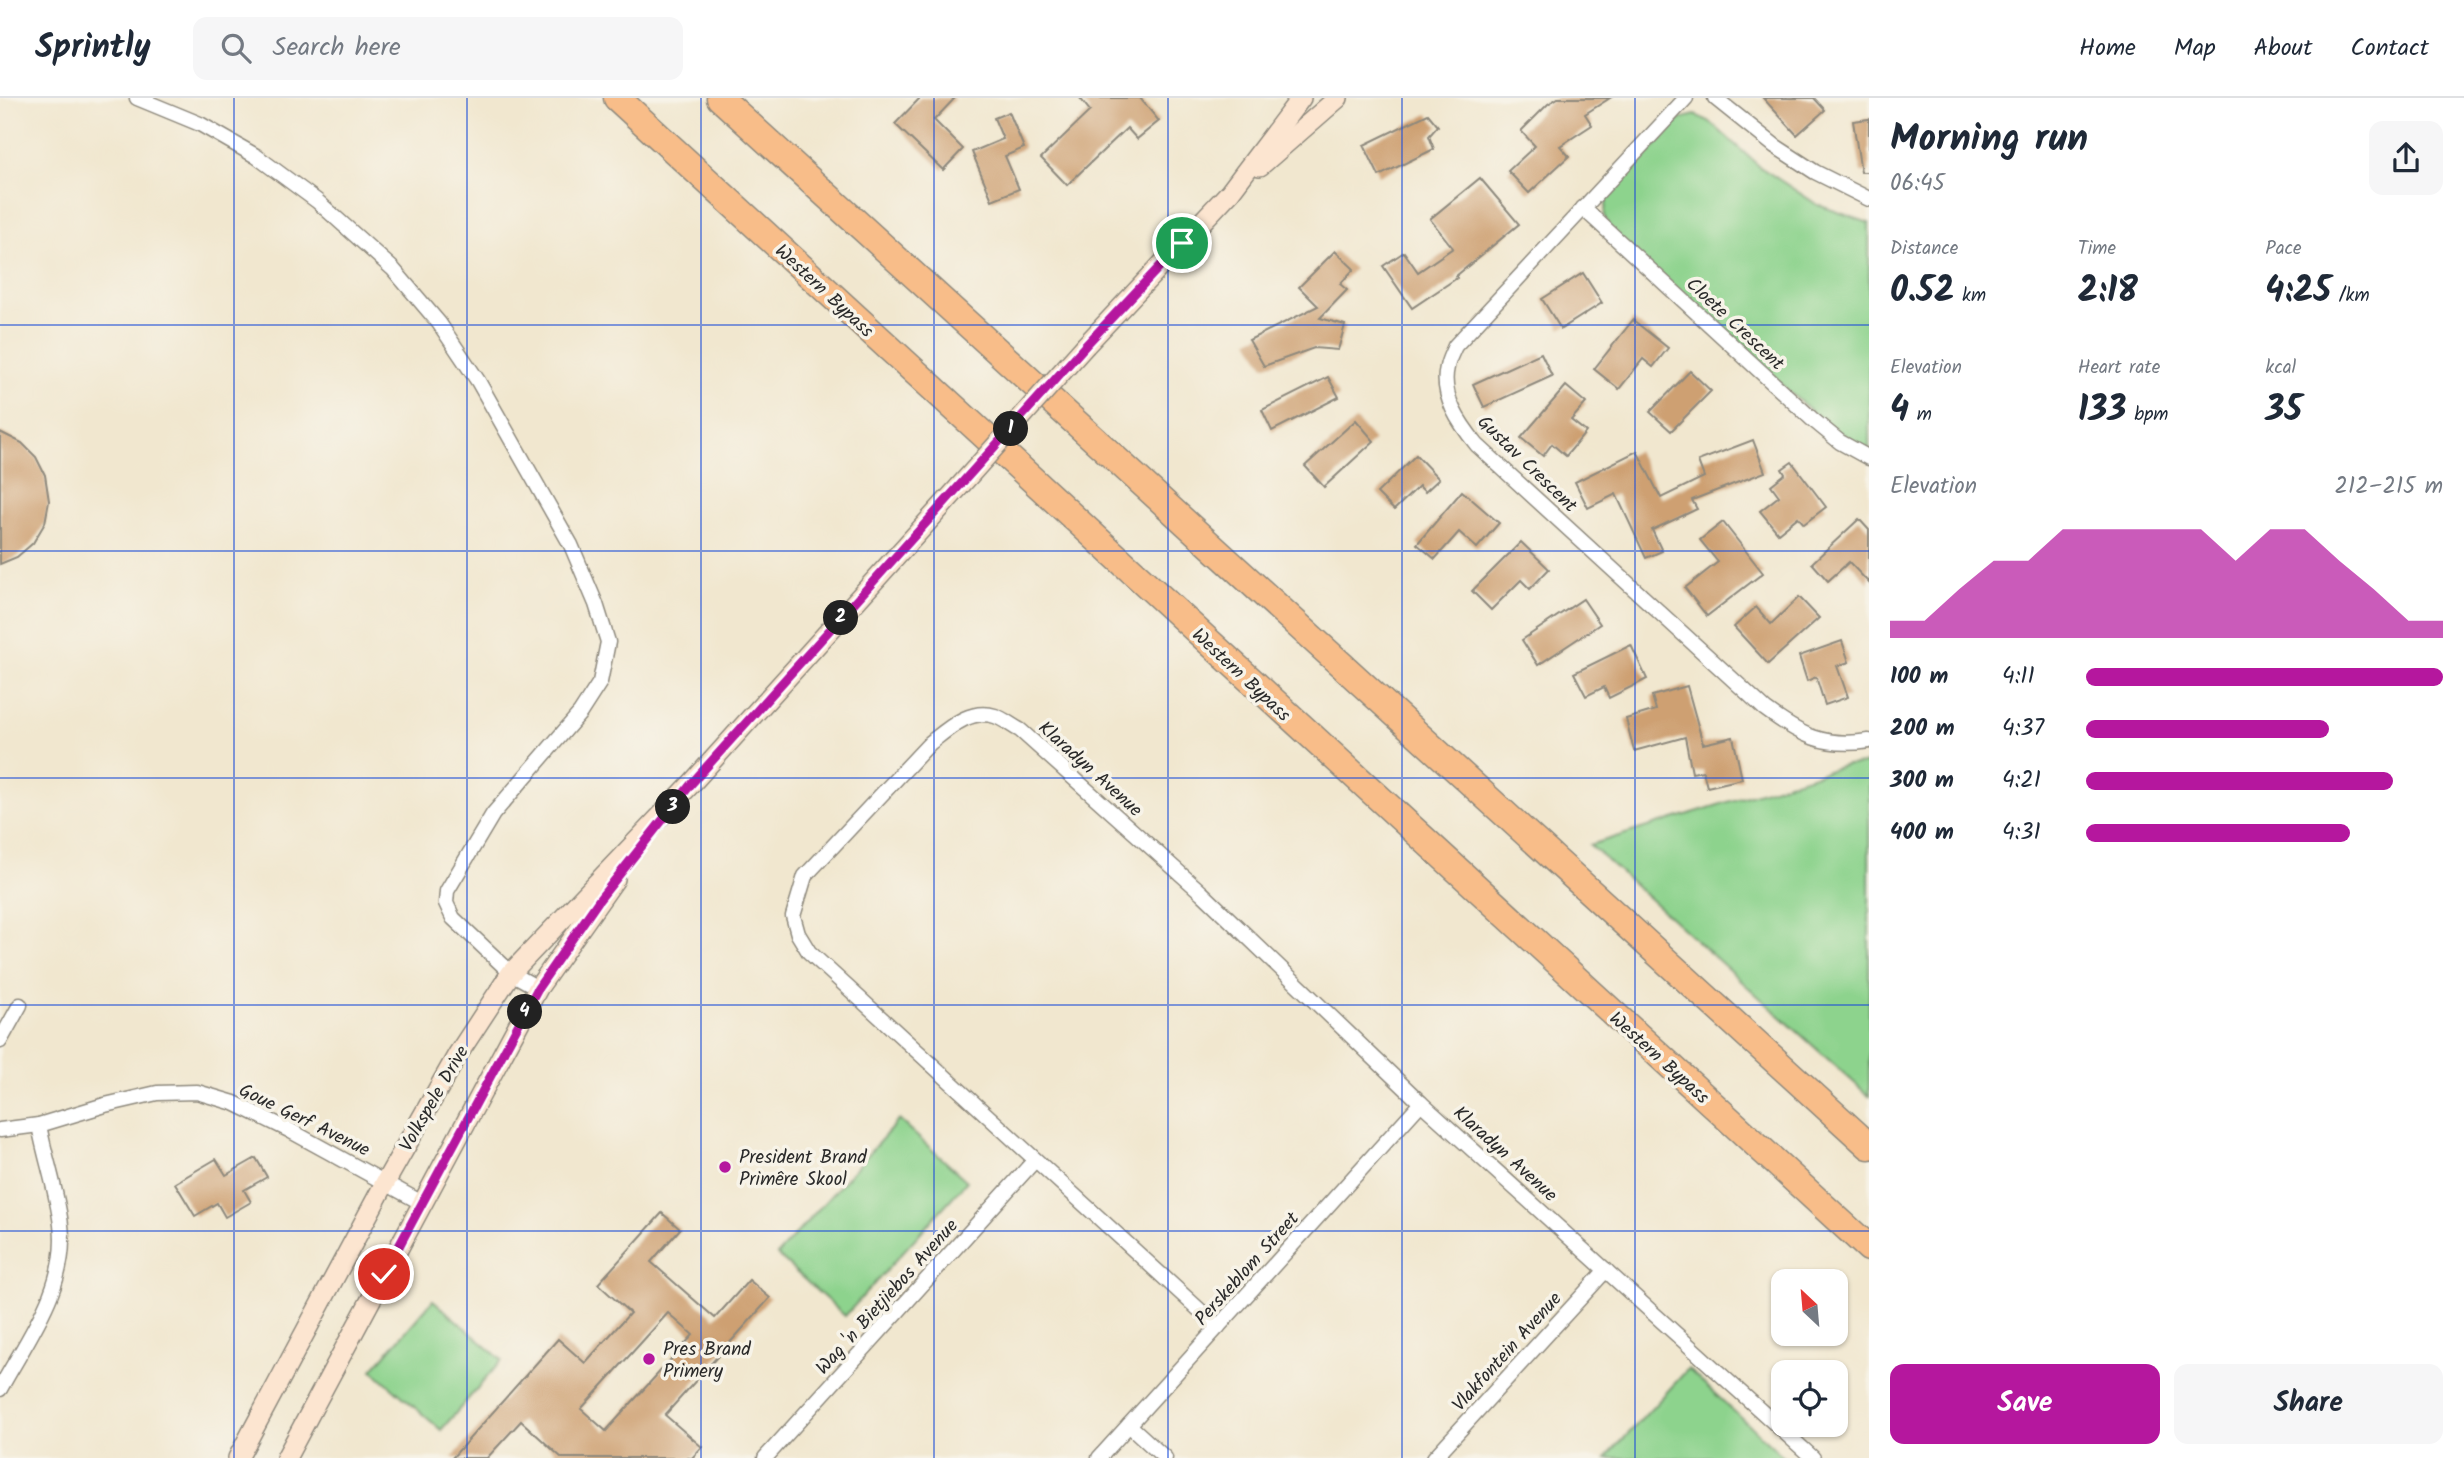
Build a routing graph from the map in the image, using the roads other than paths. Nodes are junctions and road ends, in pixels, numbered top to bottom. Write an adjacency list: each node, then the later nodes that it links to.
1 (136, 98): 14 (street)
2 (617, 98): 25 (highway, Western Bypass)
3 (720, 98): 21 (highway)
4 (1301, 98): 8 (street)
5 (1338, 98): 8 (street)
6 (1686, 98): 10 (street, Gustav Crescent)
7 (1715, 98): 9 (street)
8 (1230, 192): 13 (street, Volkspele Drive, bridge)
9 (1869, 199)
10 (1583, 208): 11 (street, Cloete Crescent); 12 (street, Gustav Crescent)
11 (1869, 458)
12 (1869, 741)
13 (692, 783): 14 (street, Volkspele Drive); 15 (street, Volkspele Drive)
14 (511, 973): 15 (street); 23 (street, Volkspele Drive)
15 (538, 988): 24 (street, Volkspele Drive)
16 (20, 1005): 17 (street)
17 (0, 1041)
18 (1421, 1103): 22 (street, Klaradyn Avenue); 26 (street, Klaradyn Avenue); 27 (street, Perskeblom Street)
19 (39, 1125): 20 (street, Goue Gerf Avenue); 23 (street, Goue Gerf Avenue); 28 (street)
20 (0, 1130)
21 (1869, 1146)
22 (1035, 1160): 27 (street, Klaradyn Avenue); 34 (street, Wag 'n Bietjiebos Avenue)
23 (386, 1181): 24 (street, Goue Gerf Avenue); 29 (street, Volkspele Drive)
24 (422, 1203): 33 (street, Volkspele Drive)
25 (1869, 1248)
26 (1606, 1270): 37 (street, Vlakfontein Avenue); 38 (street, Klaradyn Avenue)
27 (1218, 1326): 30 (street, Perskeblom Street)
28 (0, 1389)
29 (259, 1418): 31 (street, Volkspele Drive); 32 (street)
30 (1129, 1425): 35 (street, Perskeblom Street); 36 (street)
31 (238, 1458)
32 (258, 1458)
33 (286, 1458)
34 (765, 1458)
35 (1098, 1458)
36 (1165, 1458)
37 (1434, 1458)
38 (1813, 1458)

